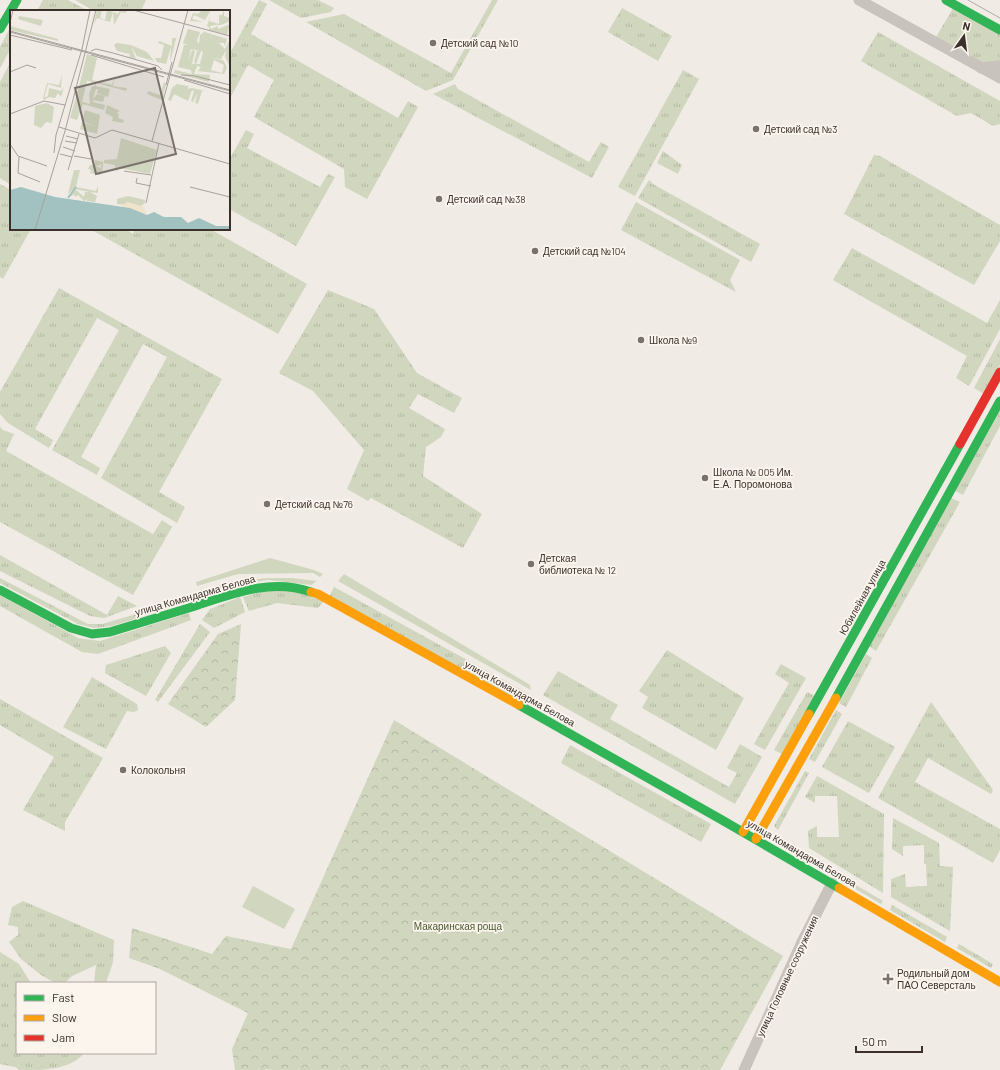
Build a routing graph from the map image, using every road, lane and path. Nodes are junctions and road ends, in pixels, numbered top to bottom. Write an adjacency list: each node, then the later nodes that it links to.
1 (12, 0): 7 (main road)
2 (17, 0): 5 (main road)
3 (859, 0): 11 (street)
4 (946, 0): 9 (main road)
5 (11, 10)
6 (10, 12): 7 (main road)
7 (6, 19): 8 (main road)
8 (0, 29)
9 (1000, 30)
10 (1000, 66): 11 (street)
11 (981, 68): 12 (street)
12 (1000, 78)
13 (999, 376): 16 (main road, Юбилейная улица)
14 (1000, 401): 17 (main road)
15 (0, 590): 18 (main road, улица Командарма Белова)
16 (850, 641): 17 (main road); 18 (main road, Юбилейная улица)
17 (863, 648): 19 (main road)
18 (743, 832): 19 (main road, улица Командарма Белова)
19 (756, 839): 20 (main road, улица Командарма Белова)
20 (832, 883): 21 (main road, улица Командарма Белова); 22 (street, улица Головные сооружения)
21 (1000, 982)
22 (744, 1070)

